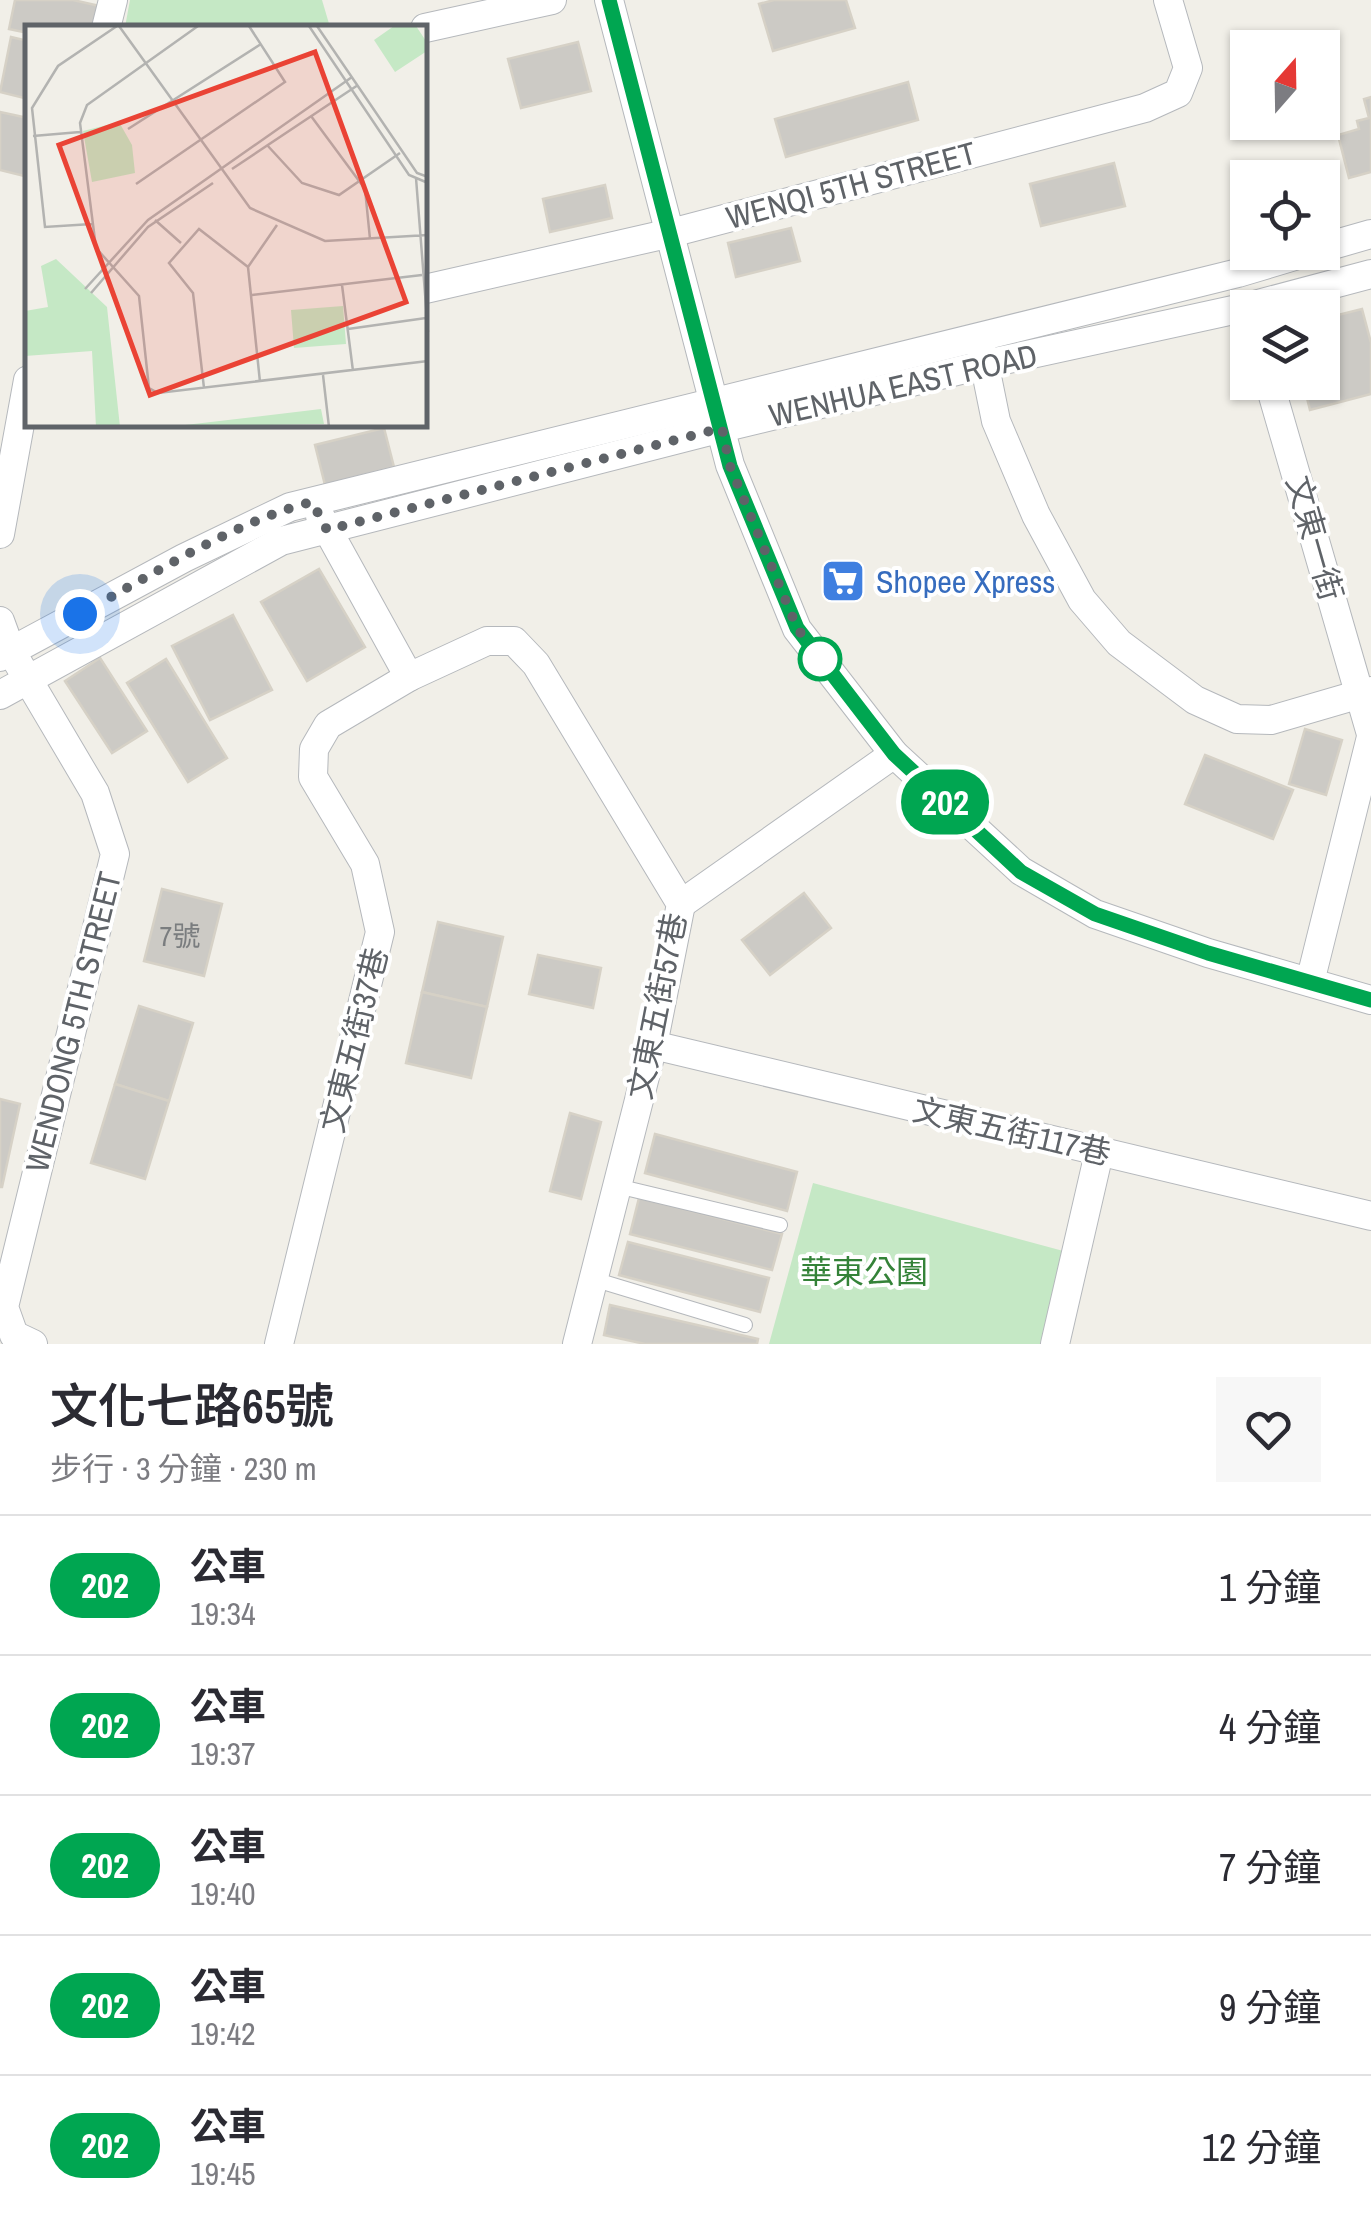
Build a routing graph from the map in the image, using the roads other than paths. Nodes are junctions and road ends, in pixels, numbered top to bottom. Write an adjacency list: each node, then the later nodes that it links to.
1 (112, 0): 5 (street)
2 (552, 0): 6 (street)
3 (609, 0): 7 (street)
4 (1168, 0): 7 (street, WENQI 5TH STREET)
5 (107, 25)
6 (428, 27)
7 (671, 233): 13 (street, WENQI 5TH STREET); 21 (street)
8 (1371, 234): 9 (street)
9 (1340, 243)
10 (1251, 270): 11 (street, WENHUA EAST ROAD)
11 (1238, 274): 14 (street); 17 (street, WENHUA EAST ROAD)
12 (1371, 274): 15 (street, WENHUA EAST ROAD)
13 (428, 288)
14 (1242, 290)
15 (1313, 290)
16 (1230, 312): 18 (street, WENHUA EAST ROAD)
17 (978, 336): 18 (street); 21 (street, WENHUA EAST ROAD)
18 (986, 364): 21 (street, WENHUA EAST ROAD); 30 (street)
19 (25, 387): 22 (street)
20 (1275, 400): 30 (street, 文東一街)
21 (718, 416): 23 (street, WENHUA EAST ROAD); 24 (street, WENHUA EAST ROAD); 33 (street)
22 (8, 428): 25 (street)
23 (312, 502): 24 (street); 27 (street, WENHUA EAST ROAD)
24 (327, 530): 28 (street); 29 (street, WENHUA EAST ROAD)
25 (0, 534)
26 (0, 621): 27 (street, WENDONG 5TH STREET)
27 (6, 654): 29 (street, WENDONG 5TH STREET)
28 (409, 677): 34 (street, 文東五街57巷); 45 (street, 文東五街37巷)
29 (28, 679): 31 (street, WENHUA EAST ROAD); 44 (street, WENDONG 5TH STREET)
30 (1366, 692): 32 (street, 文東一街)
31 (0, 695)
32 (1371, 736): 35 (street)
33 (894, 754): 34 (street); 35 (street)
34 (681, 904): 37 (street, 文東五街57巷)
35 (1310, 982): 36 (street)
36 (1371, 1000)
37 (653, 1045): 38 (street, 文東五街117巷); 39 (street, 文東五街57巷)
38 (1099, 1153): 40 (street, 文東五街117巷); 47 (street)
39 (617, 1186): 41 (lane); 42 (street, 文東五街57巷)
40 (1371, 1216)
41 (780, 1225)
42 (593, 1279): 43 (lane); 46 (street, 文東五街57巷)
43 (745, 1325)
44 (32, 1344)
45 (279, 1344)
46 (577, 1344)
47 (1055, 1344)

